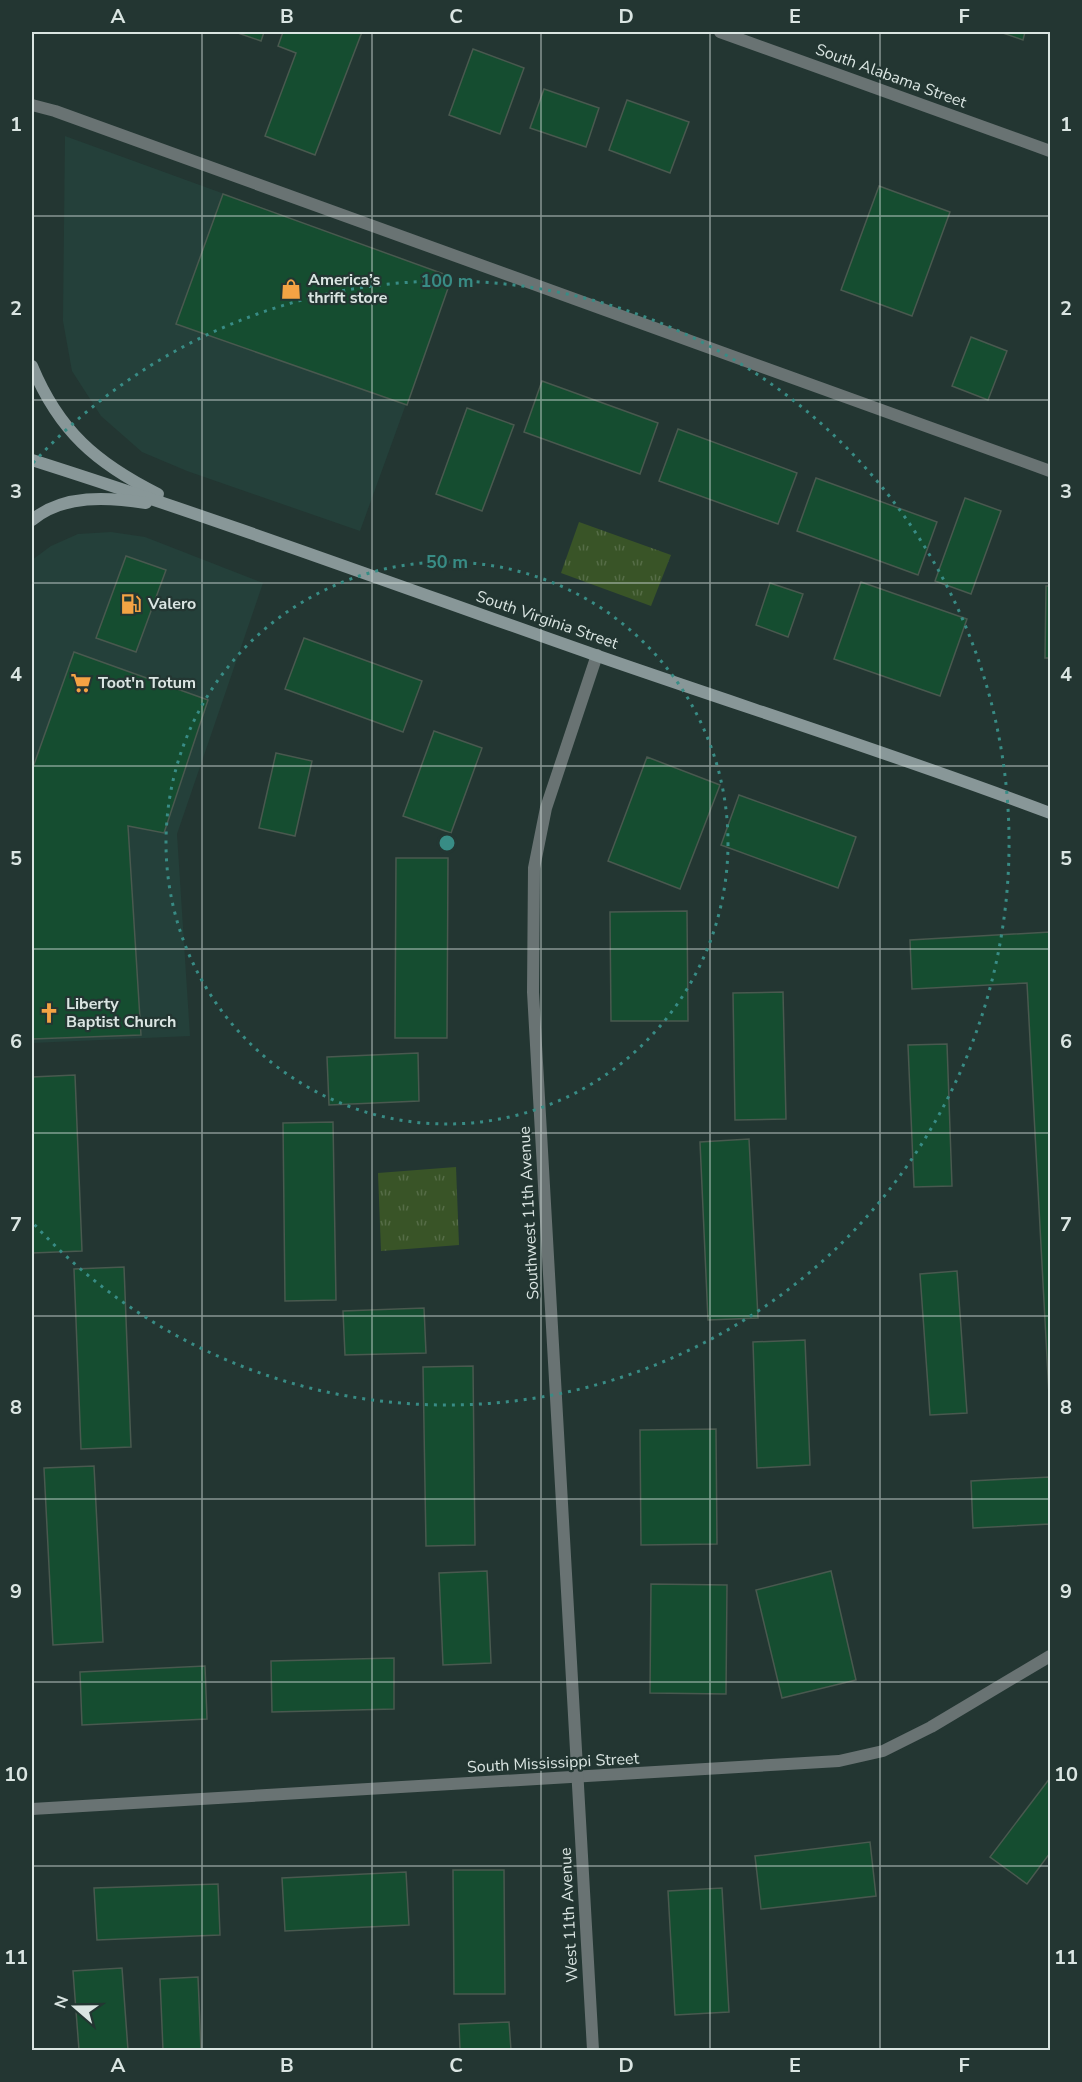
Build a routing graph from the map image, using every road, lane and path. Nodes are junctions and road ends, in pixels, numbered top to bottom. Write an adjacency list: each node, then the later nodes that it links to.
1 (720, 32): 3 (street, South Alabama Street)
2 (32, 105): 6 (street)
3 (1050, 151)
4 (32, 366): 7 (street)
5 (32, 460): 7 (street, South Virginia Street)
6 (1050, 471)
7 (197, 513): 8 (street); 9 (street, South Virginia Street)
8 (32, 520)
9 (597, 655): 10 (street, South Virginia Street); 12 (street, Southwest 11th Avenue)
10 (1050, 811)
11 (1050, 1656): 12 (street, South Mississippi Street)
12 (578, 1778): 13 (street, South Mississippi Street); 14 (street, West 11th Avenue)
13 (32, 1809)
14 (592, 2050)

